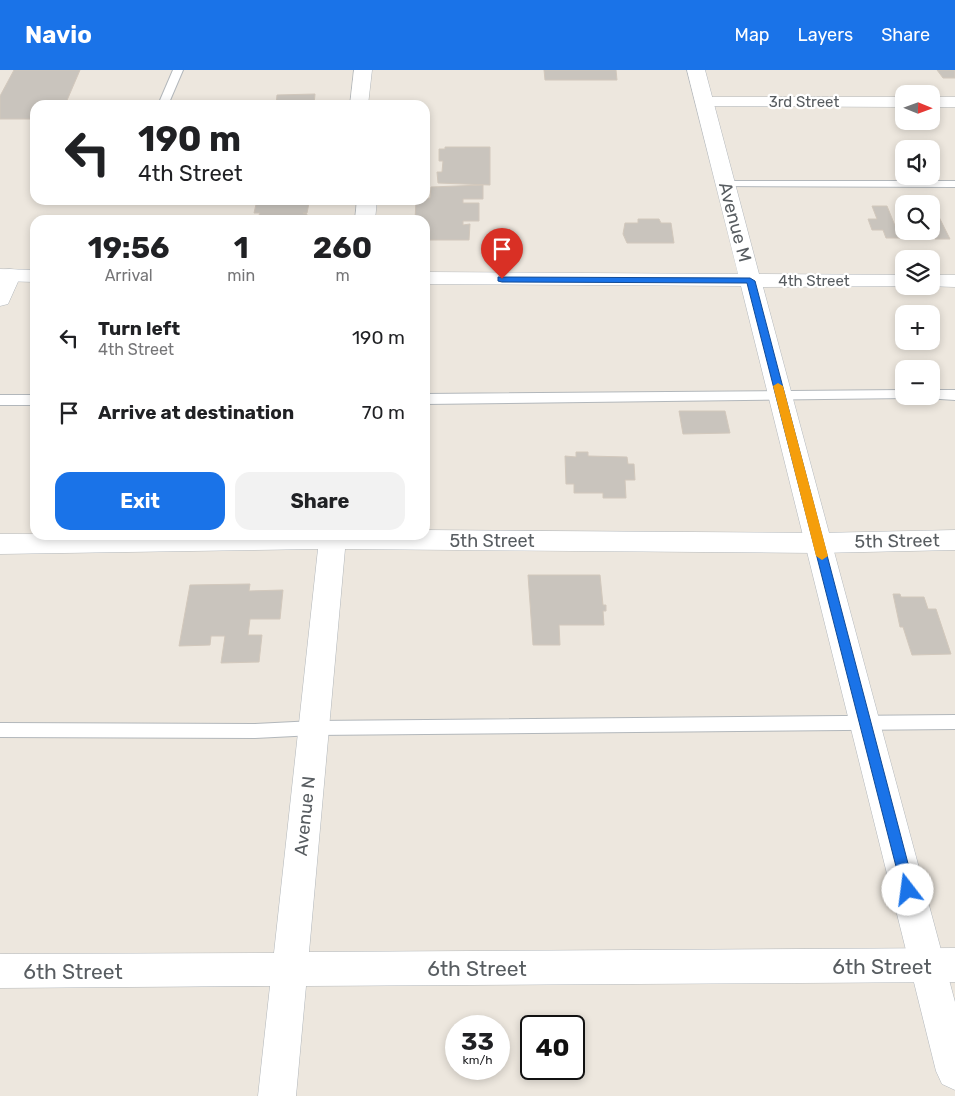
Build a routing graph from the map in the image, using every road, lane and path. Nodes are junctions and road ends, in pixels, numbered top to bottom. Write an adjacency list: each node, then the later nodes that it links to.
1 (178, 70): 4 (lane)
2 (363, 70): 5 (street)
3 (696, 70): 6 (street, Avenue M)
4 (165, 100)
5 (360, 100)
6 (704, 102): 7 (street, 3rd Street); 10 (street, Avenue M)
7 (895, 102)
8 (940, 102): 9 (street)
9 (955, 102)
10 (725, 184): 11 (lane); 15 (street, Avenue M)
11 (955, 184)
12 (5, 275): 13 (street); 19 (street)
13 (30, 276)
14 (430, 278): 15 (street, 4th Street)
15 (750, 281): 16 (street, 4th Street); 20 (street, Avenue M)
16 (895, 281)
17 (940, 281): 18 (street)
18 (955, 281)
19 (0, 299)
20 (780, 395): 21 (lane); 24 (lane); 31 (street, Avenue M)
21 (895, 395)
22 (940, 395): 23 (lane)
23 (955, 395)
24 (430, 399)
25 (0, 400): 26 (lane)
26 (30, 400)
27 (430, 538): 31 (street, 5th Street)
28 (190, 540): 32 (street, 5th Street)
29 (333, 540): 35 (street, Avenue N)
30 (955, 540): 31 (street, 5th Street)
31 (819, 543): 33 (street, Avenue M)
32 (0, 544)
33 (865, 722): 34 (lane); 35 (lane); 37 (street, Avenue M)
34 (955, 722)
35 (314, 728): 36 (lane); 38 (street, Avenue N)
36 (0, 730)
37 (941, 966): 38 (street, 6th Street); 40 (street, Avenue M)
38 (290, 970): 39 (street, 6th Street); 41 (street, Avenue N)
39 (0, 971)
40 (955, 1070)
41 (277, 1096)

